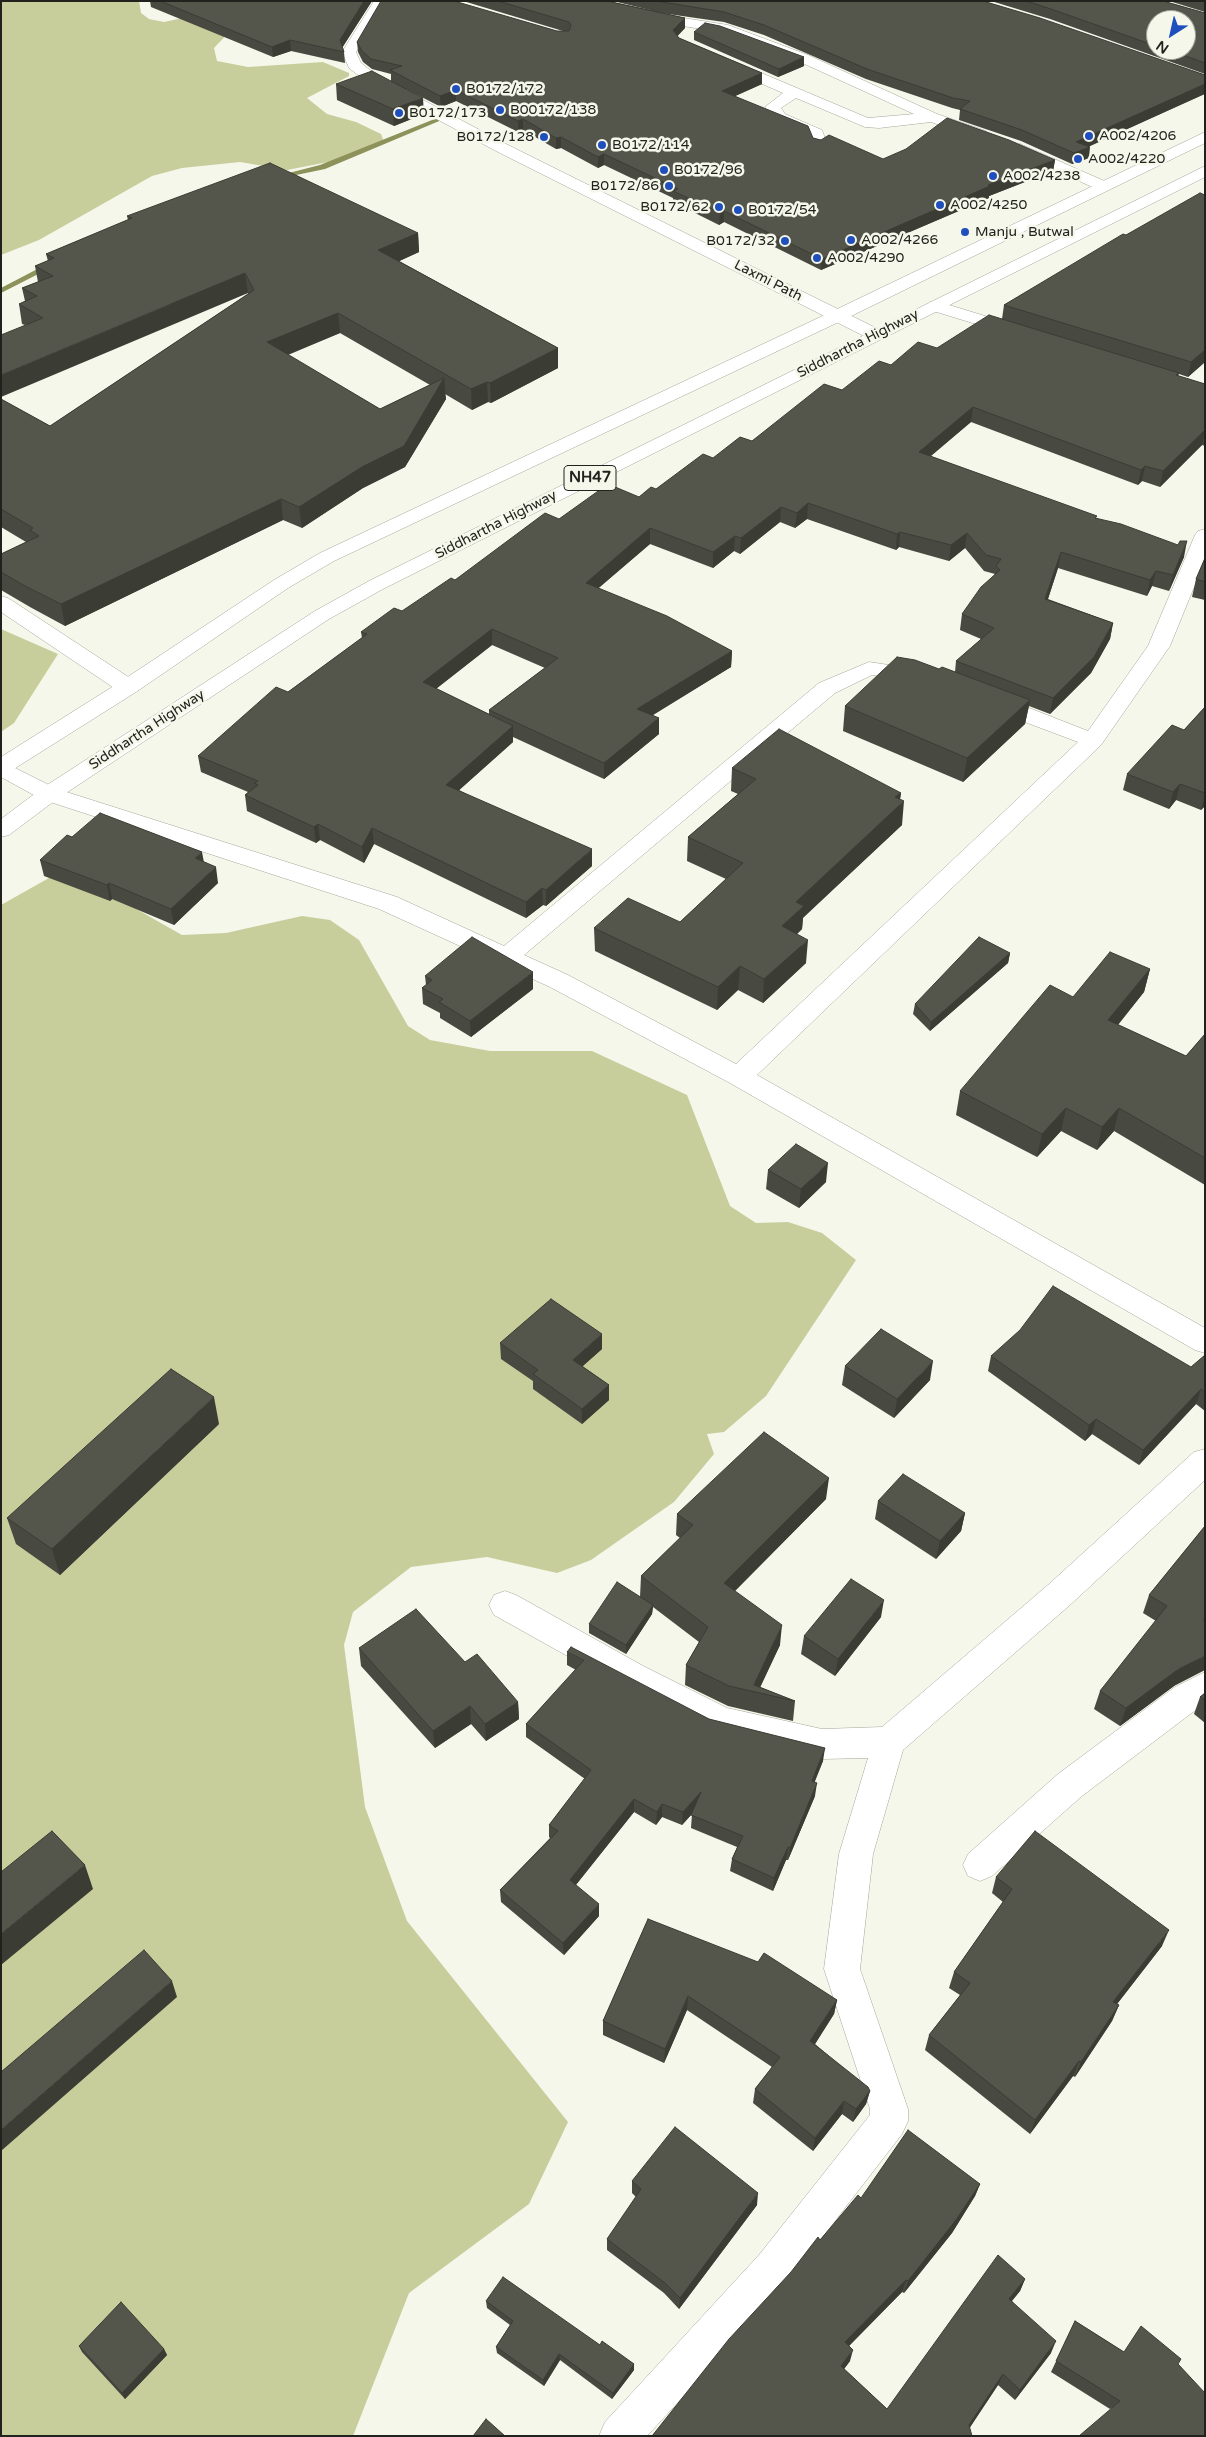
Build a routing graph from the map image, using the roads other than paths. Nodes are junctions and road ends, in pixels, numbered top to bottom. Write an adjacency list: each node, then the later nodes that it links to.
1 (381, 1): 13 (main road, Laxmi Path)
2 (584, 1): 3 (main road)
3 (702, 24): 4 (main road); 7 (main road)
4 (689, 35)
5 (715, 59): 6 (main road)
6 (797, 92): 7 (main road); 9 (main road)
7 (932, 117): 11 (main road)
8 (1205, 137): 11 (main road, NH47)
9 (819, 144)
10 (1205, 171): 12 (main road, Siddhartha Highway / NH47)
11 (1103, 186): 13 (main road, NH47)
12 (936, 306): 14 (main road, Siddhartha Highway / NH47); 15 (main road)
13 (838, 316): 14 (main road, Laxmi Path); 19 (main road, NH47)
14 (876, 335): 23 (main road, Siddhartha Highway / NH47)
15 (1028, 335)
16 (1205, 535): 21 (main road)
17 (1, 602): 19 (main road)
18 (942, 682): 25 (main road)
19 (128, 687): 22 (main road, NH47)
20 (978, 696): 21 (main road)
21 (1093, 740): 26 (main road)
22 (1, 767): 23 (main road)
23 (49, 794): 24 (main road, Siddhartha Highway / NH47); 25 (main road)
24 (1, 830)
25 (507, 957): 26 (main road)
26 (739, 1077): 27 (main road)
27 (1205, 1342)
28 (1205, 1461): 31 (main road)
29 (505, 1605): 31 (main road)
30 (1205, 1686): 32 (main road)
31 (889, 1742): 33 (main road)
32 (980, 1865)
33 (618, 2436)

